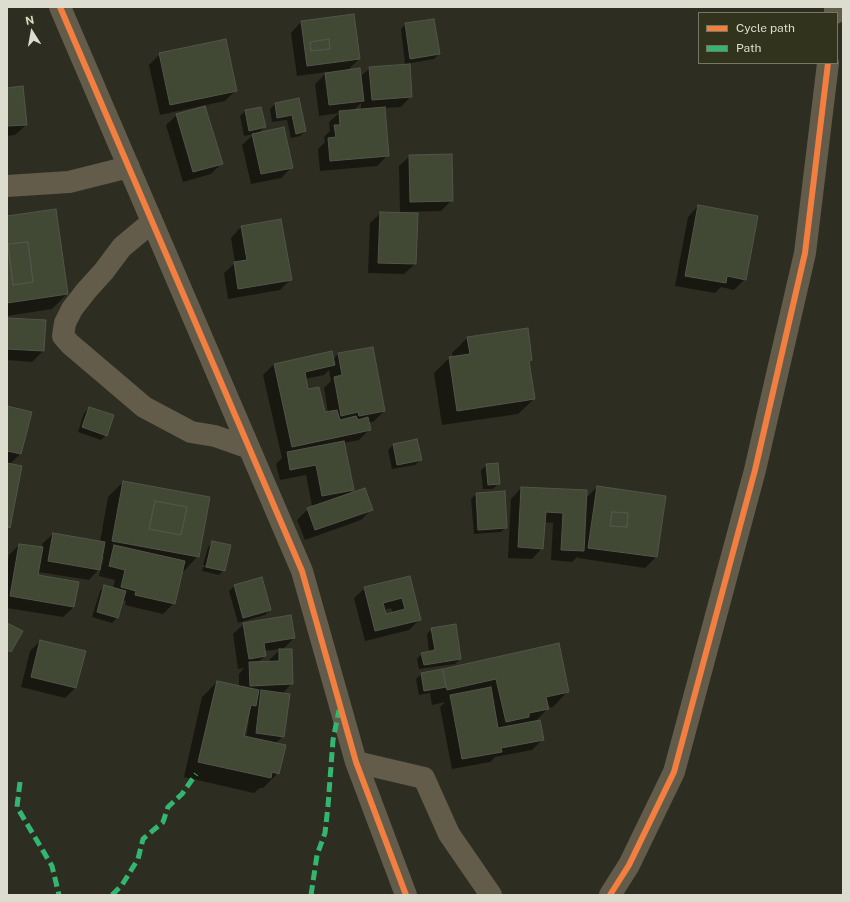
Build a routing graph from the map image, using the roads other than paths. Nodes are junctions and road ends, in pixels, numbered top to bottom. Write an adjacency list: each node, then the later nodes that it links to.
1 (60, 7): 3 (street)
2 (828, 64): 10 (street)
3 (129, 167): 4 (street); 5 (street)
4 (7, 186)
5 (152, 222): 6 (street); 6 (street)
6 (249, 448): 7 (street)
7 (356, 762): 8 (street); 9 (street)
8 (406, 895)
9 (491, 895)
10 (610, 895)

